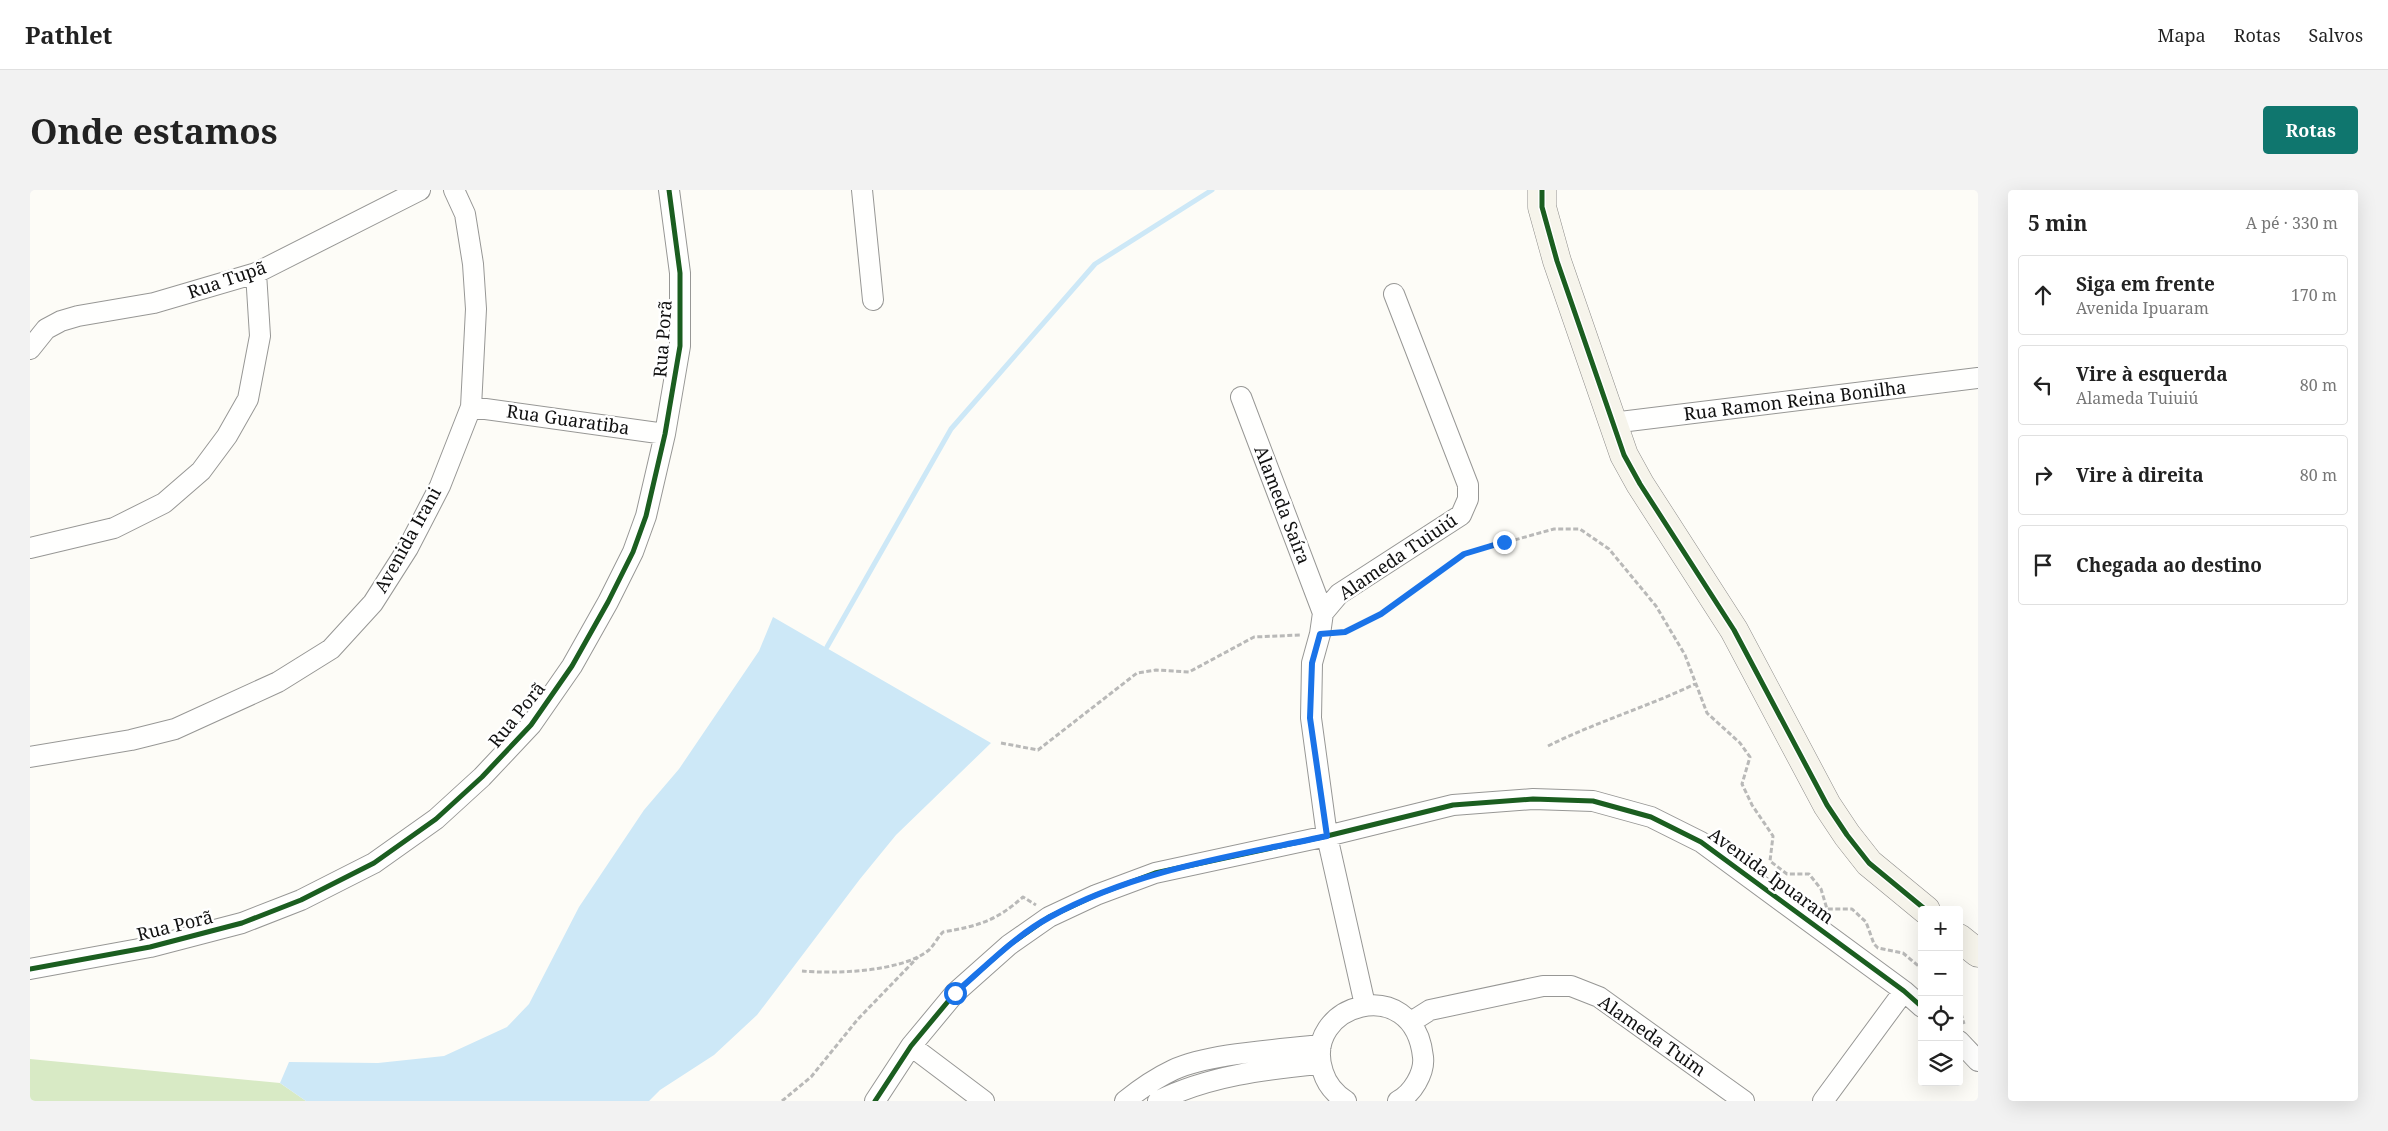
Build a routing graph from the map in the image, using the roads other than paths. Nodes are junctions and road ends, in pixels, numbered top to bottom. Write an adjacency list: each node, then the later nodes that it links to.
1 (420, 190): 6 (street, Rua Tupã)
2 (454, 190): 12 (street, Avenida Irani)
3 (669, 190): 14 (street, Rua Porã)
4 (862, 190): 8 (street)
5 (1542, 190): 13 (main road)
6 (256, 273): 9 (street, Rua Tupã); 15 (street)
7 (1394, 294): 16 (street, Alameda Tuiuiú)
8 (873, 300)
9 (30, 349)
10 (1978, 378): 13 (street, Rua Ramon Reina Bonilha)
11 (1241, 397): 16 (street, Alameda Saíra)
12 (471, 407): 14 (street, Rua Guaratiba); 17 (street, Avenida Irani)
13 (1612, 424): 19 (main road)
14 (666, 434): 22 (street, Rua Porã)
15 (30, 548)
16 (1323, 614): 18 (street, Alameda Tuiuiú)
17 (30, 757)
18 (1327, 836): 23 (street, Avenida Ipuaram); 25 (street, Alameda Tuiuiú); 28 (street, Avenida Ipuaram)
19 (1921, 906)
20 (1963, 941): 21 (main road)
21 (1978, 953)
22 (30, 969)
23 (1904, 991): 24 (street, Avenida Ipuaram); 38 (street)
24 (1918, 1003)
25 (1365, 1005): 26 (street); 29 (street)
26 (1411, 1022): 31 (street); 37 (street, Alameda Tuim)
27 (1965, 1035): 30 (street)
28 (911, 1046): 32 (street, Avenida Ipuaram); 33 (street)
29 (1321, 1054): 34 (street); 35 (street); 36 (street)
30 (1978, 1061)
31 (1402, 1100)
32 (875, 1101)
33 (984, 1101)
34 (1125, 1101)
35 (1158, 1101)
36 (1346, 1101)
37 (1744, 1101)
38 (1823, 1101)

